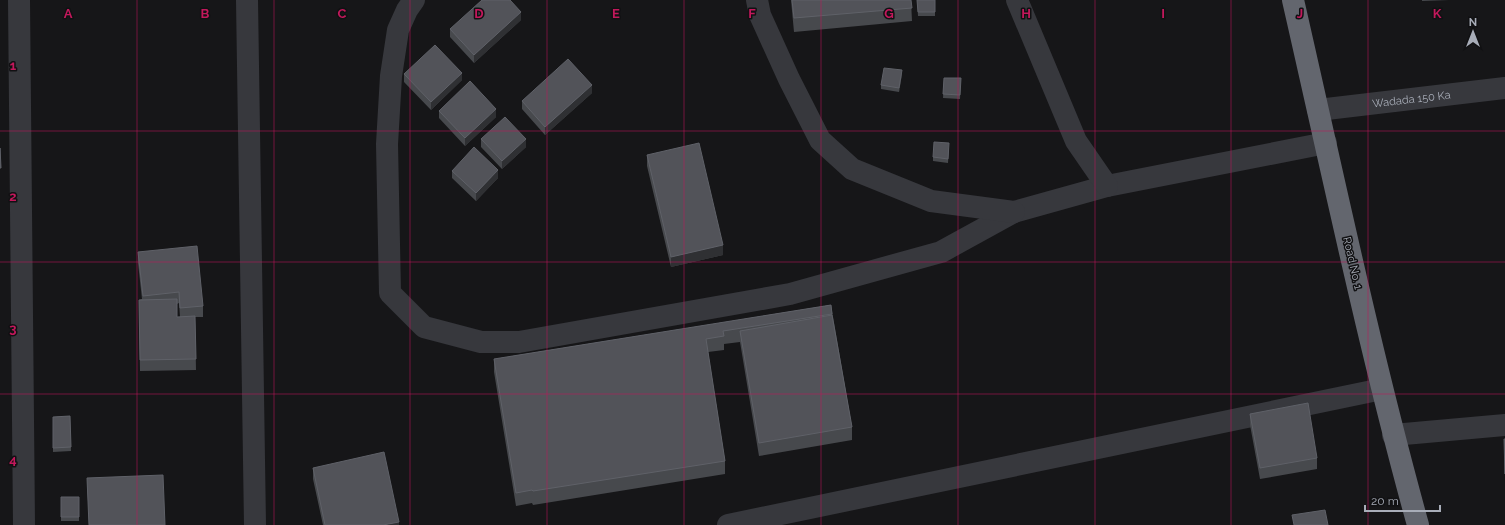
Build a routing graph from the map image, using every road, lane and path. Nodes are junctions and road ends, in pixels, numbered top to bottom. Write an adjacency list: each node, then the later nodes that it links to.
1 (19, 0): 15 (street)
2 (247, 0): 16 (street)
3 (414, 0): 11 (street)
4 (757, 0): 11 (street)
5 (1017, 0): 10 (street)
6 (1293, 0): 8 (highway, Road No. 1)
7 (1505, 88): 8 (street, Wadada 150 Ka)
8 (1318, 110): 9 (highway, Road No. 1)
9 (1326, 143): 10 (street); 12 (highway, Road No. 1)
10 (1107, 186): 11 (street)
11 (1014, 212)
12 (1382, 389): 14 (highway, Road No. 1); 17 (street)
13 (1505, 425): 14 (street)
14 (1393, 435): 18 (highway, Road No. 1)
15 (24, 525)
16 (255, 525)
17 (728, 525)
18 (1418, 525)

